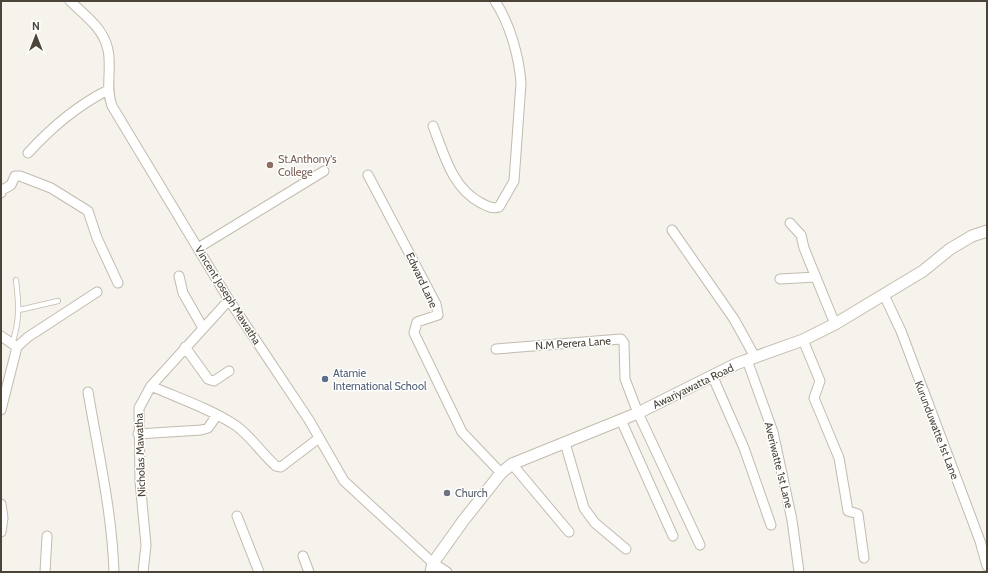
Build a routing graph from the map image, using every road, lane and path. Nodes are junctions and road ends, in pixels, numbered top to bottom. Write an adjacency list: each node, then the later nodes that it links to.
1 (70, 1): 3 (street, Vincent Joseph Mawatha)
2 (495, 1): 4 (street)
3 (108, 90): 5 (street); 12 (street, Vincent Joseph Mawatha)
4 (433, 126)
5 (28, 153)
6 (324, 171): 12 (street)
7 (368, 175): 43 (street, Edward Lane)
8 (1, 193): 17 (street)
9 (790, 223): 14 (street)
10 (672, 230): 30 (street, Averiwatte 1st Lane)
11 (987, 231): 19 (street, Awariyawatta Road)
12 (198, 248): 20 (street, Vincent Joseph Mawatha)
13 (179, 276): 24 (street)
14 (816, 277): 15 (street); 23 (street)
15 (780, 279)
16 (16, 280): 22 (lane)
17 (118, 283)
18 (97, 292): 27 (street)
19 (884, 295): 23 (street, Awariyawatta Road); 55 (street, Kurunduwatte 1st Lane)
20 (229, 300): 24 (street, Nicholas Mawatha); 40 (street, Vincent Joseph Mawatha)
21 (58, 301): 22 (lane)
22 (19, 310): 27 (lane)
23 (835, 324): 26 (street, Awariyawatta Road)
24 (203, 328): 28 (street, Nicholas Mawatha)
25 (1, 336): 27 (street)
26 (803, 340): 30 (street, Awariyawatta Road); 54 (street)
27 (14, 345): 35 (street)
28 (185, 347): 31 (street); 33 (street, Nicholas Mawatha)
29 (496, 349): 36 (street, N.M Perera Lane)
30 (751, 359): 32 (street, Awariyawatta Road); 63 (street, Averiwatte 1st Lane)
31 (229, 371)
32 (712, 375): 36 (street, Awariyawatta Road); 46 (street)
33 (151, 386): 37 (street); 39 (street, Nicholas Mawatha)
34 (88, 392): 58 (street)
35 (1, 410)
36 (638, 413): 38 (street, Awariyawatta Road); 51 (street)
37 (217, 415): 39 (street); 40 (street)
38 (621, 420): 41 (street, Awariyawatta Road); 50 (street)
39 (138, 434): 59 (street, Nicholas Mawatha)
40 (319, 438): 56 (street, Vincent Joseph Mawatha)
41 (565, 443): 42 (street, Awariyawatta Road); 52 (street)
42 (512, 464): 43 (street, Awariyawatta Road); 48 (street)
43 (501, 473): 56 (street, Awariyawatta Road)
44 (1, 504): 47 (street)
45 (237, 516): 60 (street)
46 (770, 525)
47 (1, 532)
48 (569, 532)
49 (47, 536): 57 (street)
50 (673, 536)
51 (700, 546)
52 (626, 549)
53 (303, 556): 61 (street)
54 (864, 558)
55 (987, 566)
56 (432, 568): 62 (street, Vincent Joseph Mawatha)
57 (45, 572)
58 (114, 572)
59 (143, 572)
60 (259, 572)
61 (309, 572)
62 (447, 572)
63 (799, 572)

